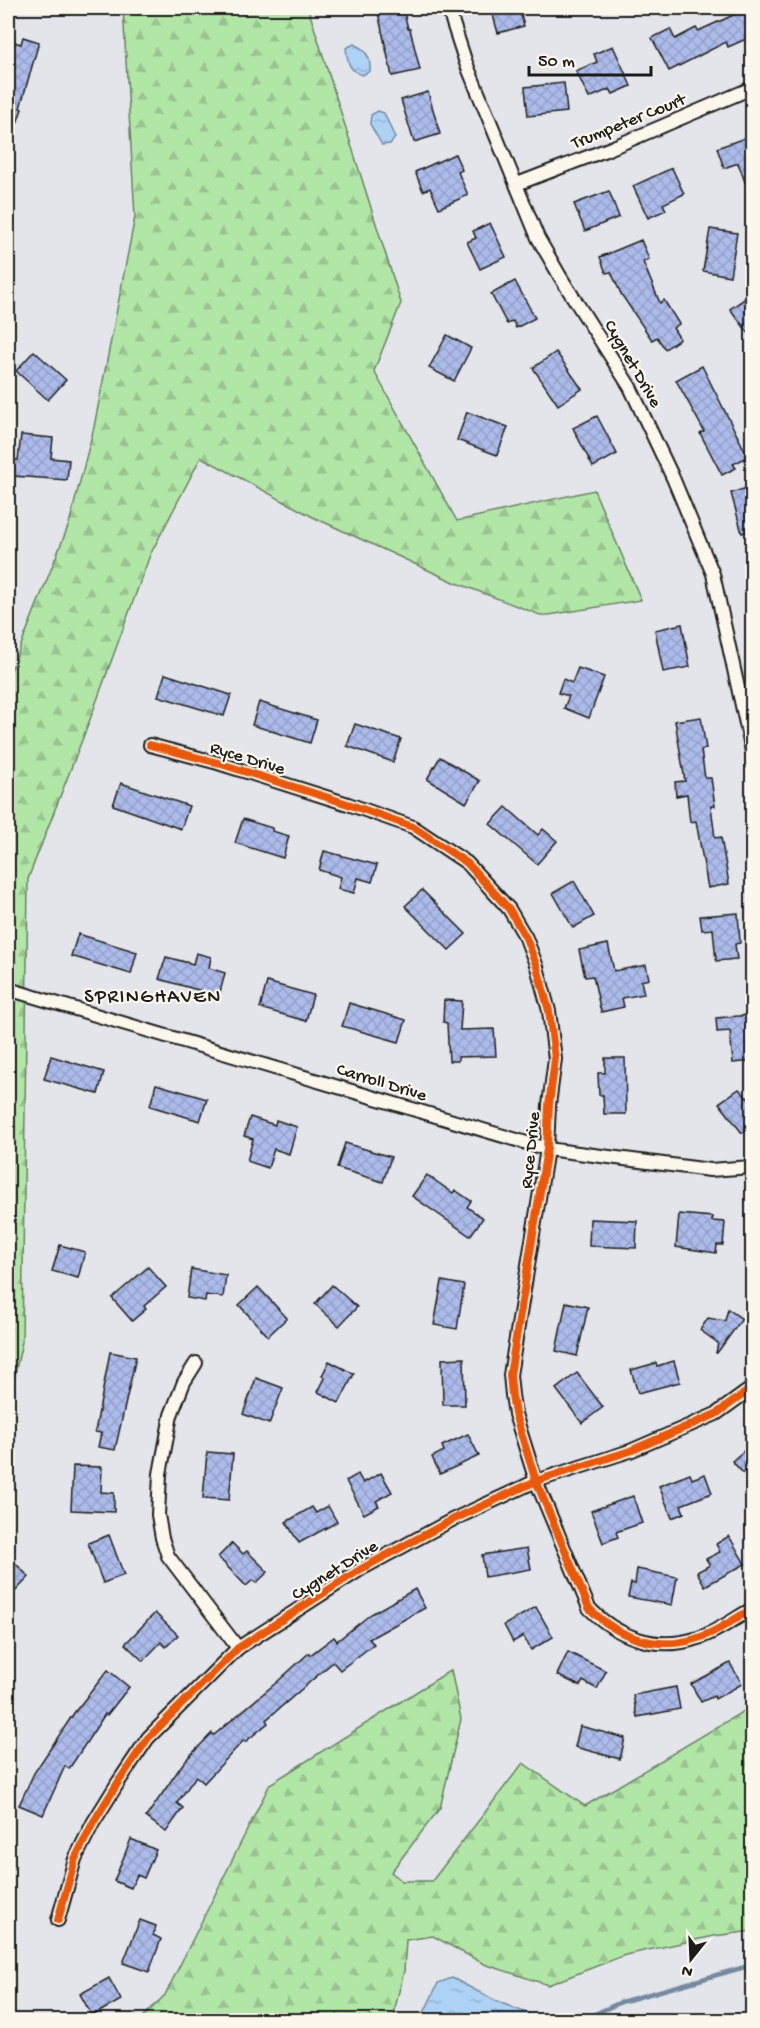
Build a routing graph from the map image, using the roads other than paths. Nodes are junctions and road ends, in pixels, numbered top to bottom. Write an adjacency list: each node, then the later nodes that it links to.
1 (448, 8): 3 (street, Cygnet Drive)
2 (753, 88): 3 (street, Trumpeter Court)
3 (517, 184): 5 (street, Cygnet Drive)
4 (150, 745): 7 (street, Ryce Drive)
5 (753, 751)
6 (8, 989): 7 (street, Carroll Drive)
7 (547, 1149): 8 (street, Carroll Drive); 11 (street, Ryce Drive)
8 (753, 1167)
9 (196, 1363): 13 (street)
10 (753, 1388): 11 (street, Cygnet Drive)
11 (536, 1481): 12 (street, Ryce Drive); 13 (street, Cygnet Drive)
12 (753, 1609)
13 (237, 1648): 14 (street, Cygnet Drive)
14 (58, 1920)

